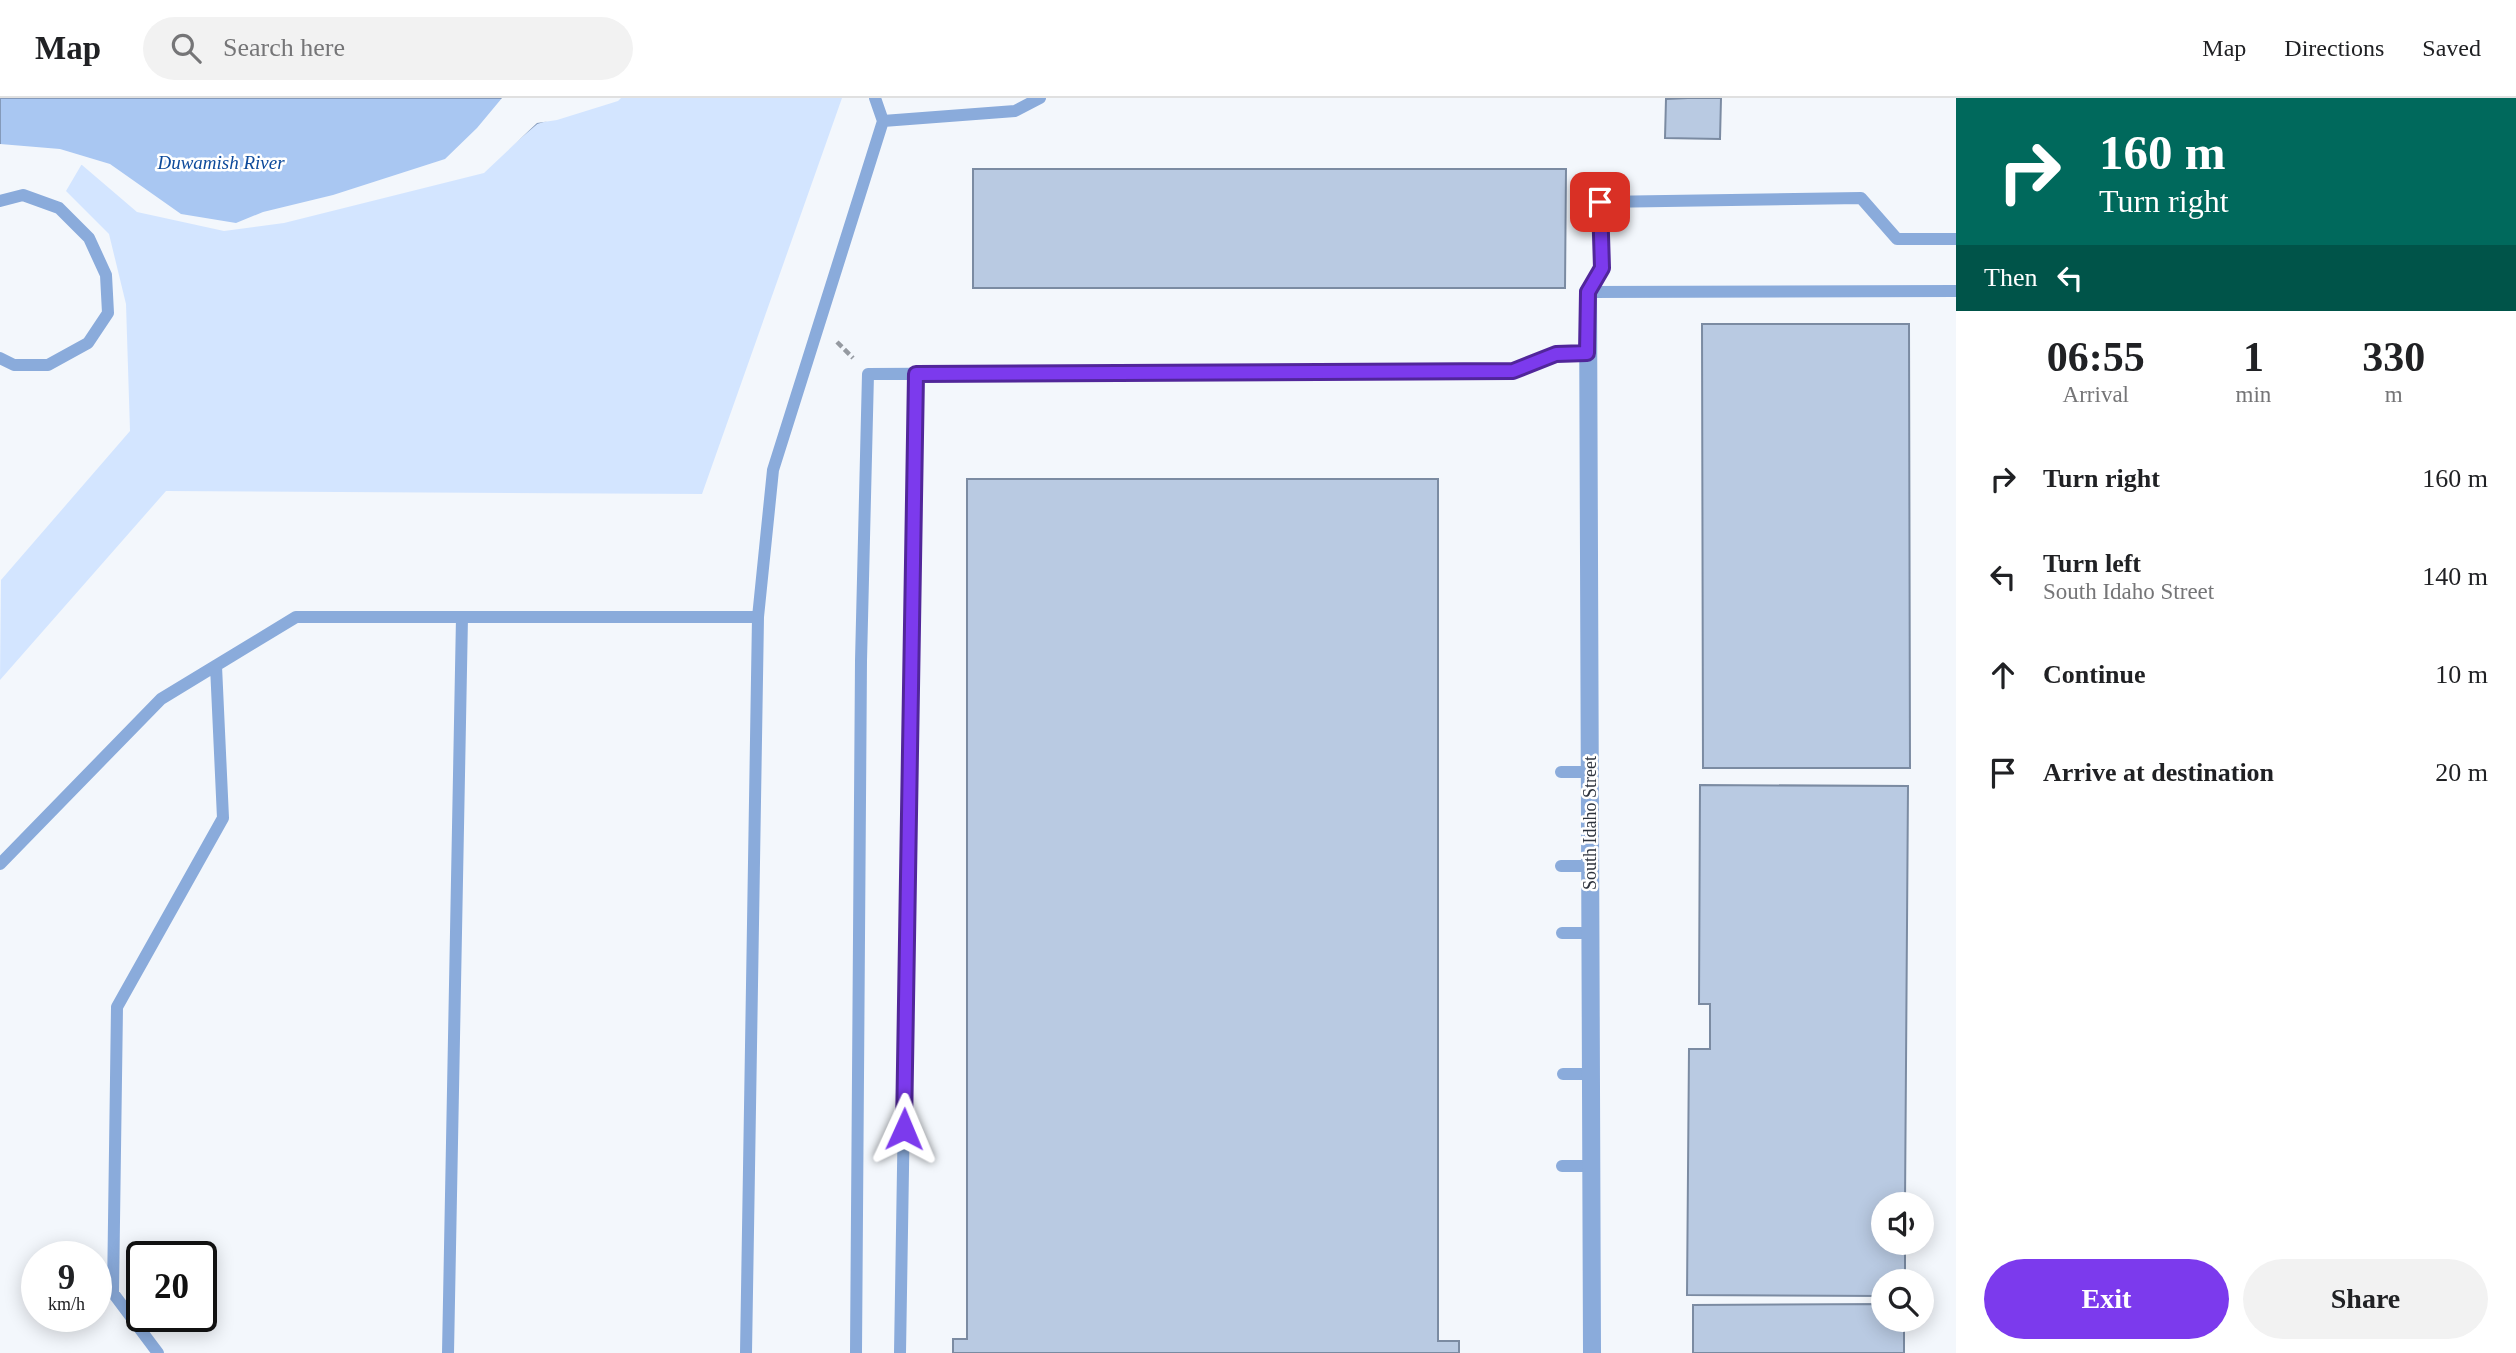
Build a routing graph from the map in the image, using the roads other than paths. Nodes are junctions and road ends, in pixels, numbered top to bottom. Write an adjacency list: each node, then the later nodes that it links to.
1 (875, 98): 3 (lane)
2 (1040, 98): 3 (lane)
3 (883, 121): 12 (lane)
4 (0, 201): 9 (lane)
5 (1956, 239): 7 (lane)
6 (1956, 291): 7 (lane)
7 (1588, 292): 8 (street, South Idaho Street)
8 (1587, 353): 10 (lane); 15 (street, South Idaho Street)
9 (0, 358)
10 (916, 374): 28 (lane); 29 (lane)
11 (462, 617): 12 (lane); 13 (lane); 26 (lane)
12 (758, 617): 27 (lane)
13 (216, 666): 16 (lane); 25 (lane)
14 (1561, 772): 15 (lane)
15 (1589, 772): 18 (street, South Idaho Street)
16 (0, 864)
17 (1561, 866): 18 (lane)
18 (1590, 866): 20 (street, South Idaho Street)
19 (1562, 933): 20 (lane)
20 (1590, 933): 22 (street, South Idaho Street)
21 (1563, 1074): 22 (lane)
22 (1591, 1074): 24 (street, South Idaho Street)
23 (1562, 1166): 24 (lane)
24 (1591, 1166): 30 (street, South Idaho Street)
25 (158, 1353)
26 (448, 1353)
27 (746, 1353)
28 (856, 1353)
29 (900, 1353)
30 (1592, 1353)

